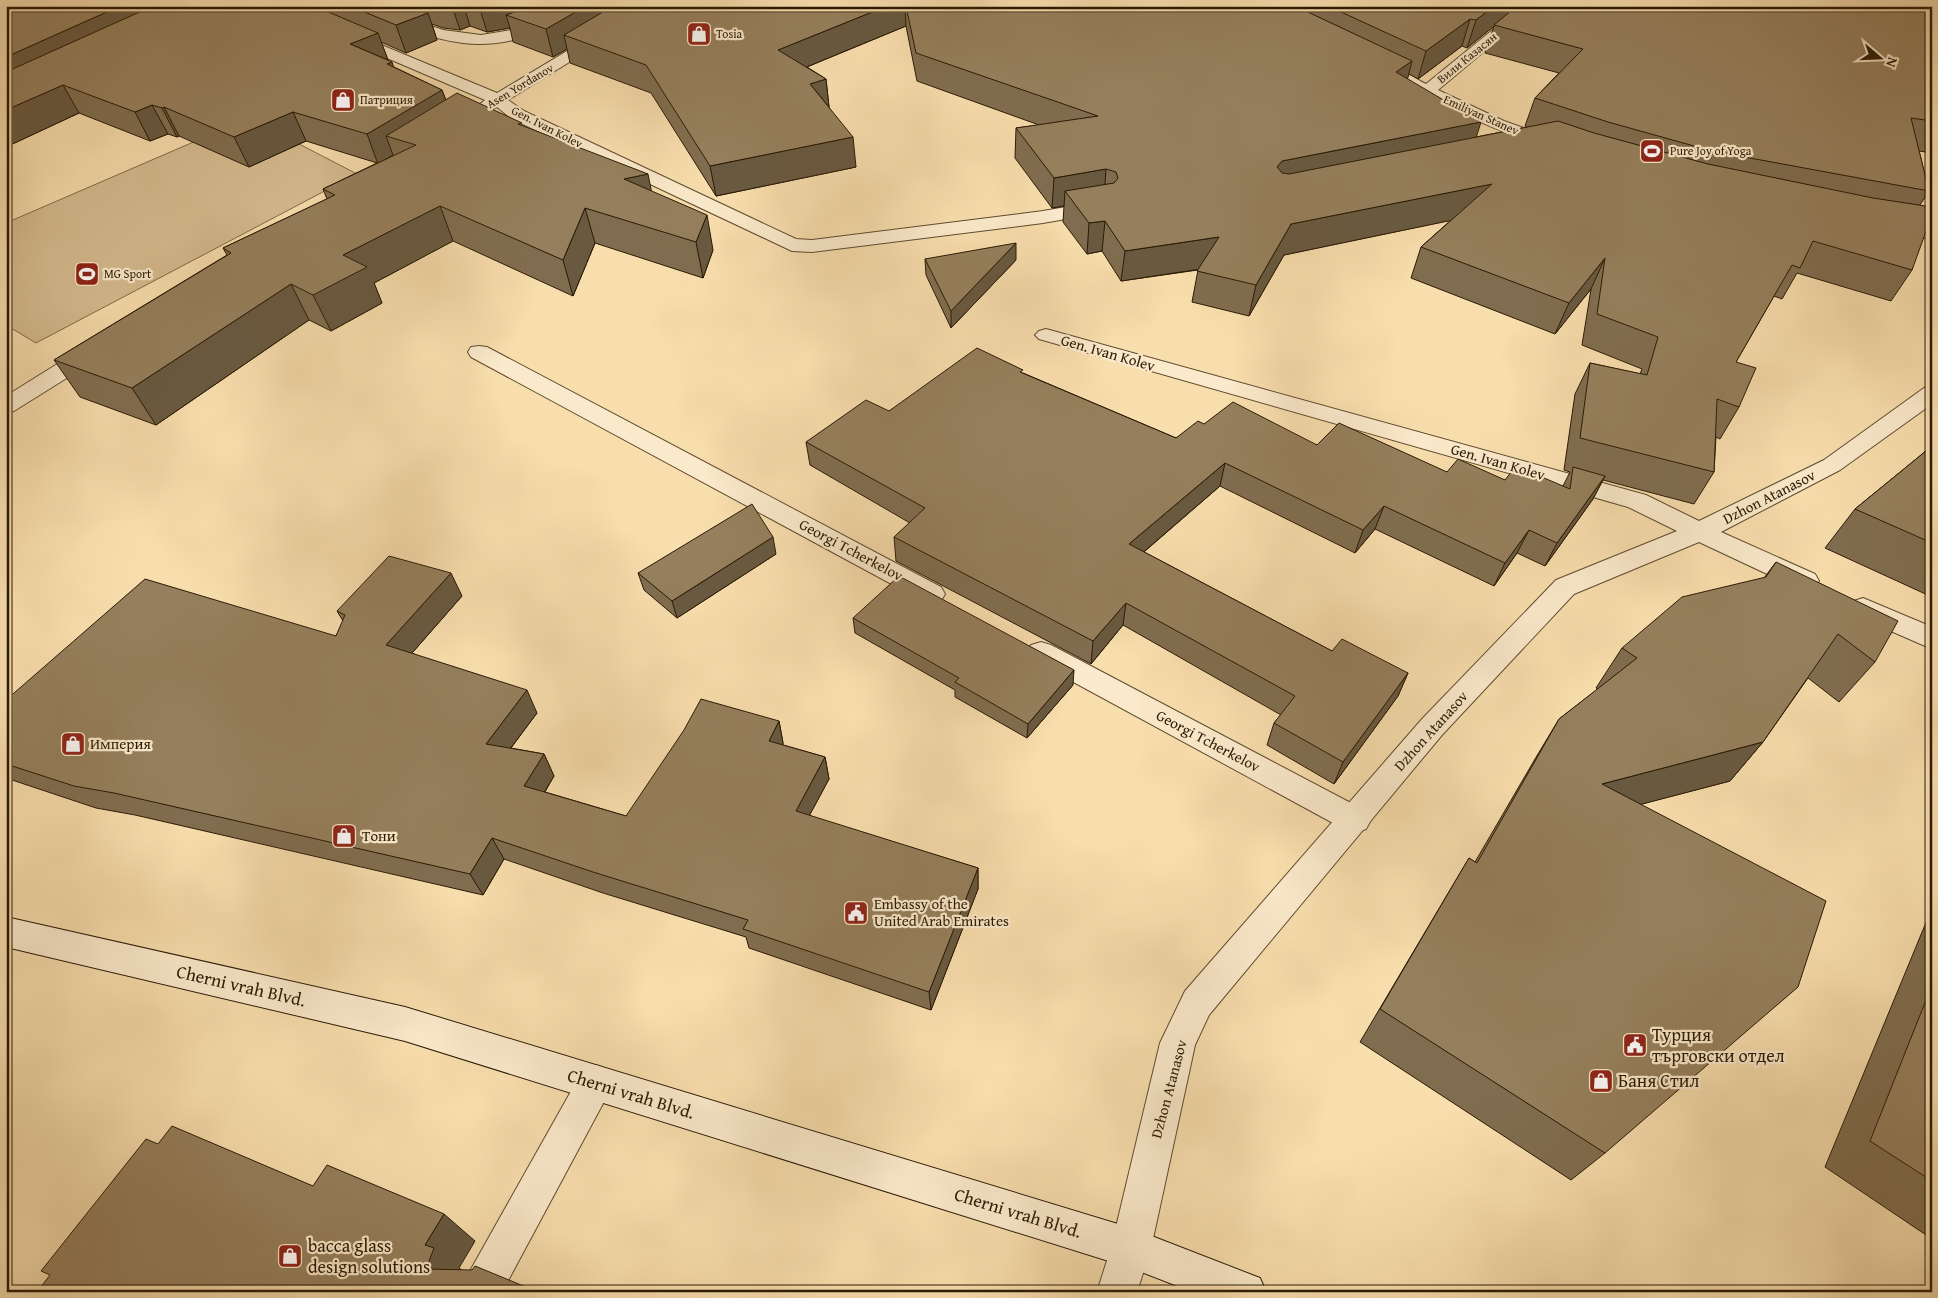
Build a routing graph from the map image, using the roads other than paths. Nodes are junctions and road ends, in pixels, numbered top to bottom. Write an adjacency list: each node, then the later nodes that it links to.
1 (359, 6): 2 (street)
2 (588, 6)
3 (653, 6): 8 (street, Asen Yordanov)
4 (1530, 6): 7 (street, Вили Казасян)
5 (338, 32): 8 (street, Gen. Ivan Kolev)
6 (1376, 66): 7 (street, Emiliyan Stanev)
7 (1428, 90): 10 (street, Emiliyan Stanev)
8 (497, 99): 9 (street, Asen Yordanov); 11 (street, Gen. Ivan Kolev)
9 (472, 115)
10 (1519, 148)
11 (1104, 207)
12 (1873, 223): 13 (street)
13 (1932, 233)
14 (1046, 335): 19 (street, Gen. Ivan Kolev)
15 (107, 344): 18 (street)
16 (479, 352): 20 (street, Georgi Tcherkelov)
17 (1932, 393): 19 (street, Dzhon Atanasov)
18 (6, 406)
19 (1699, 532): 21 (street, Gen. Ivan Kolev); 23 (street, Dzhon Atanasov)
20 (952, 605)
21 (1932, 639)
22 (1022, 642): 23 (street, Georgi Tcherkelov)
23 (1355, 820): 26 (street, Dzhon Atanasov)
24 (6, 932): 25 (street, Cherni vrah Blvd.)
25 (596, 1084): 26 (street, Cherni vrah Blvd.); 27 (street)
26 (1131, 1248): 28 (street, Dzhon Atanasov); 29 (street, Cherni vrah Blvd.)
27 (480, 1292)
28 (1117, 1292)
29 (1246, 1292)

